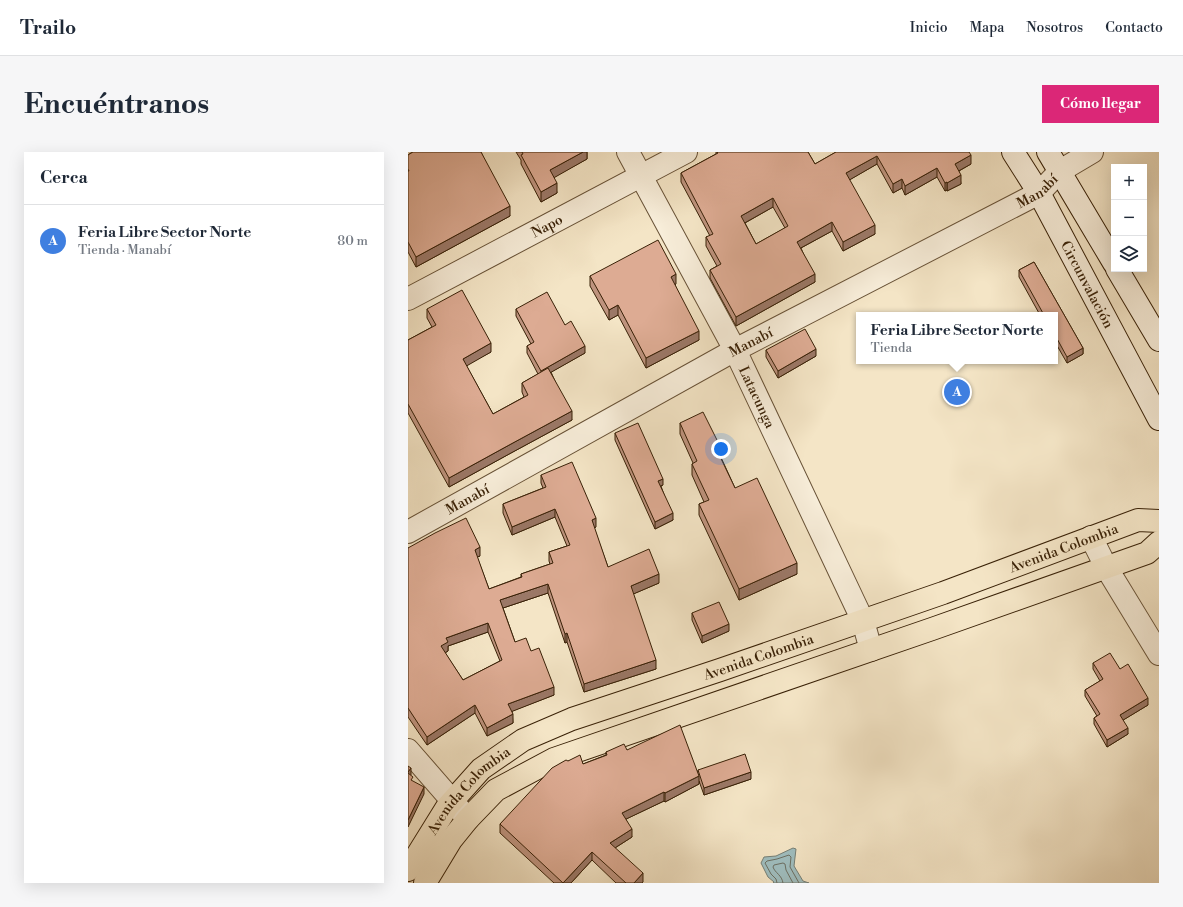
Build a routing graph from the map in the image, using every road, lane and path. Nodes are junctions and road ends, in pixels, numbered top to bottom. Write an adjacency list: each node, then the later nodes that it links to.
1 (628, 152): 7 (street, Latacunga)
2 (686, 152): 7 (street, Napo)
3 (1013, 152): 8 (street, Circunvalación)
4 (1048, 152): 6 (street)
5 (1092, 152): 6 (street, Manabí)
6 (1060, 171): 8 (street, Manabí); 9 (street)
7 (641, 176): 11 (street, Napo); 13 (street, Latacunga)
8 (1039, 193): 13 (street, Manabí); 14 (street, Circunvalación)
9 (1111, 259)
10 (1119, 272): 12 (street)
11 (410, 294)
12 (1159, 340)
13 (735, 350): 16 (street, Manabí); 20 (street, Latacunga)
14 (1159, 419)
15 (1159, 520): 17 (main road, Avenida Colombia)
16 (408, 532)
17 (1091, 537): 19 (street); 20 (main road, Avenida Colombia)
18 (1159, 542): 19 (main road, Avenida Colombia)
19 (1106, 567): 21 (main road, Avenida Colombia); 22 (street)
20 (863, 621): 21 (street, Latacunga); 24 (main road, Avenida Colombia)
21 (871, 650): 25 (main road, Avenida Colombia)
22 (1159, 654)
23 (408, 750): 24 (street)
24 (453, 800): 25 (street); 26 (main road, Avenida Colombia)
25 (468, 819): 27 (main road, Avenida Colombia)
26 (408, 870)
27 (425, 883)

